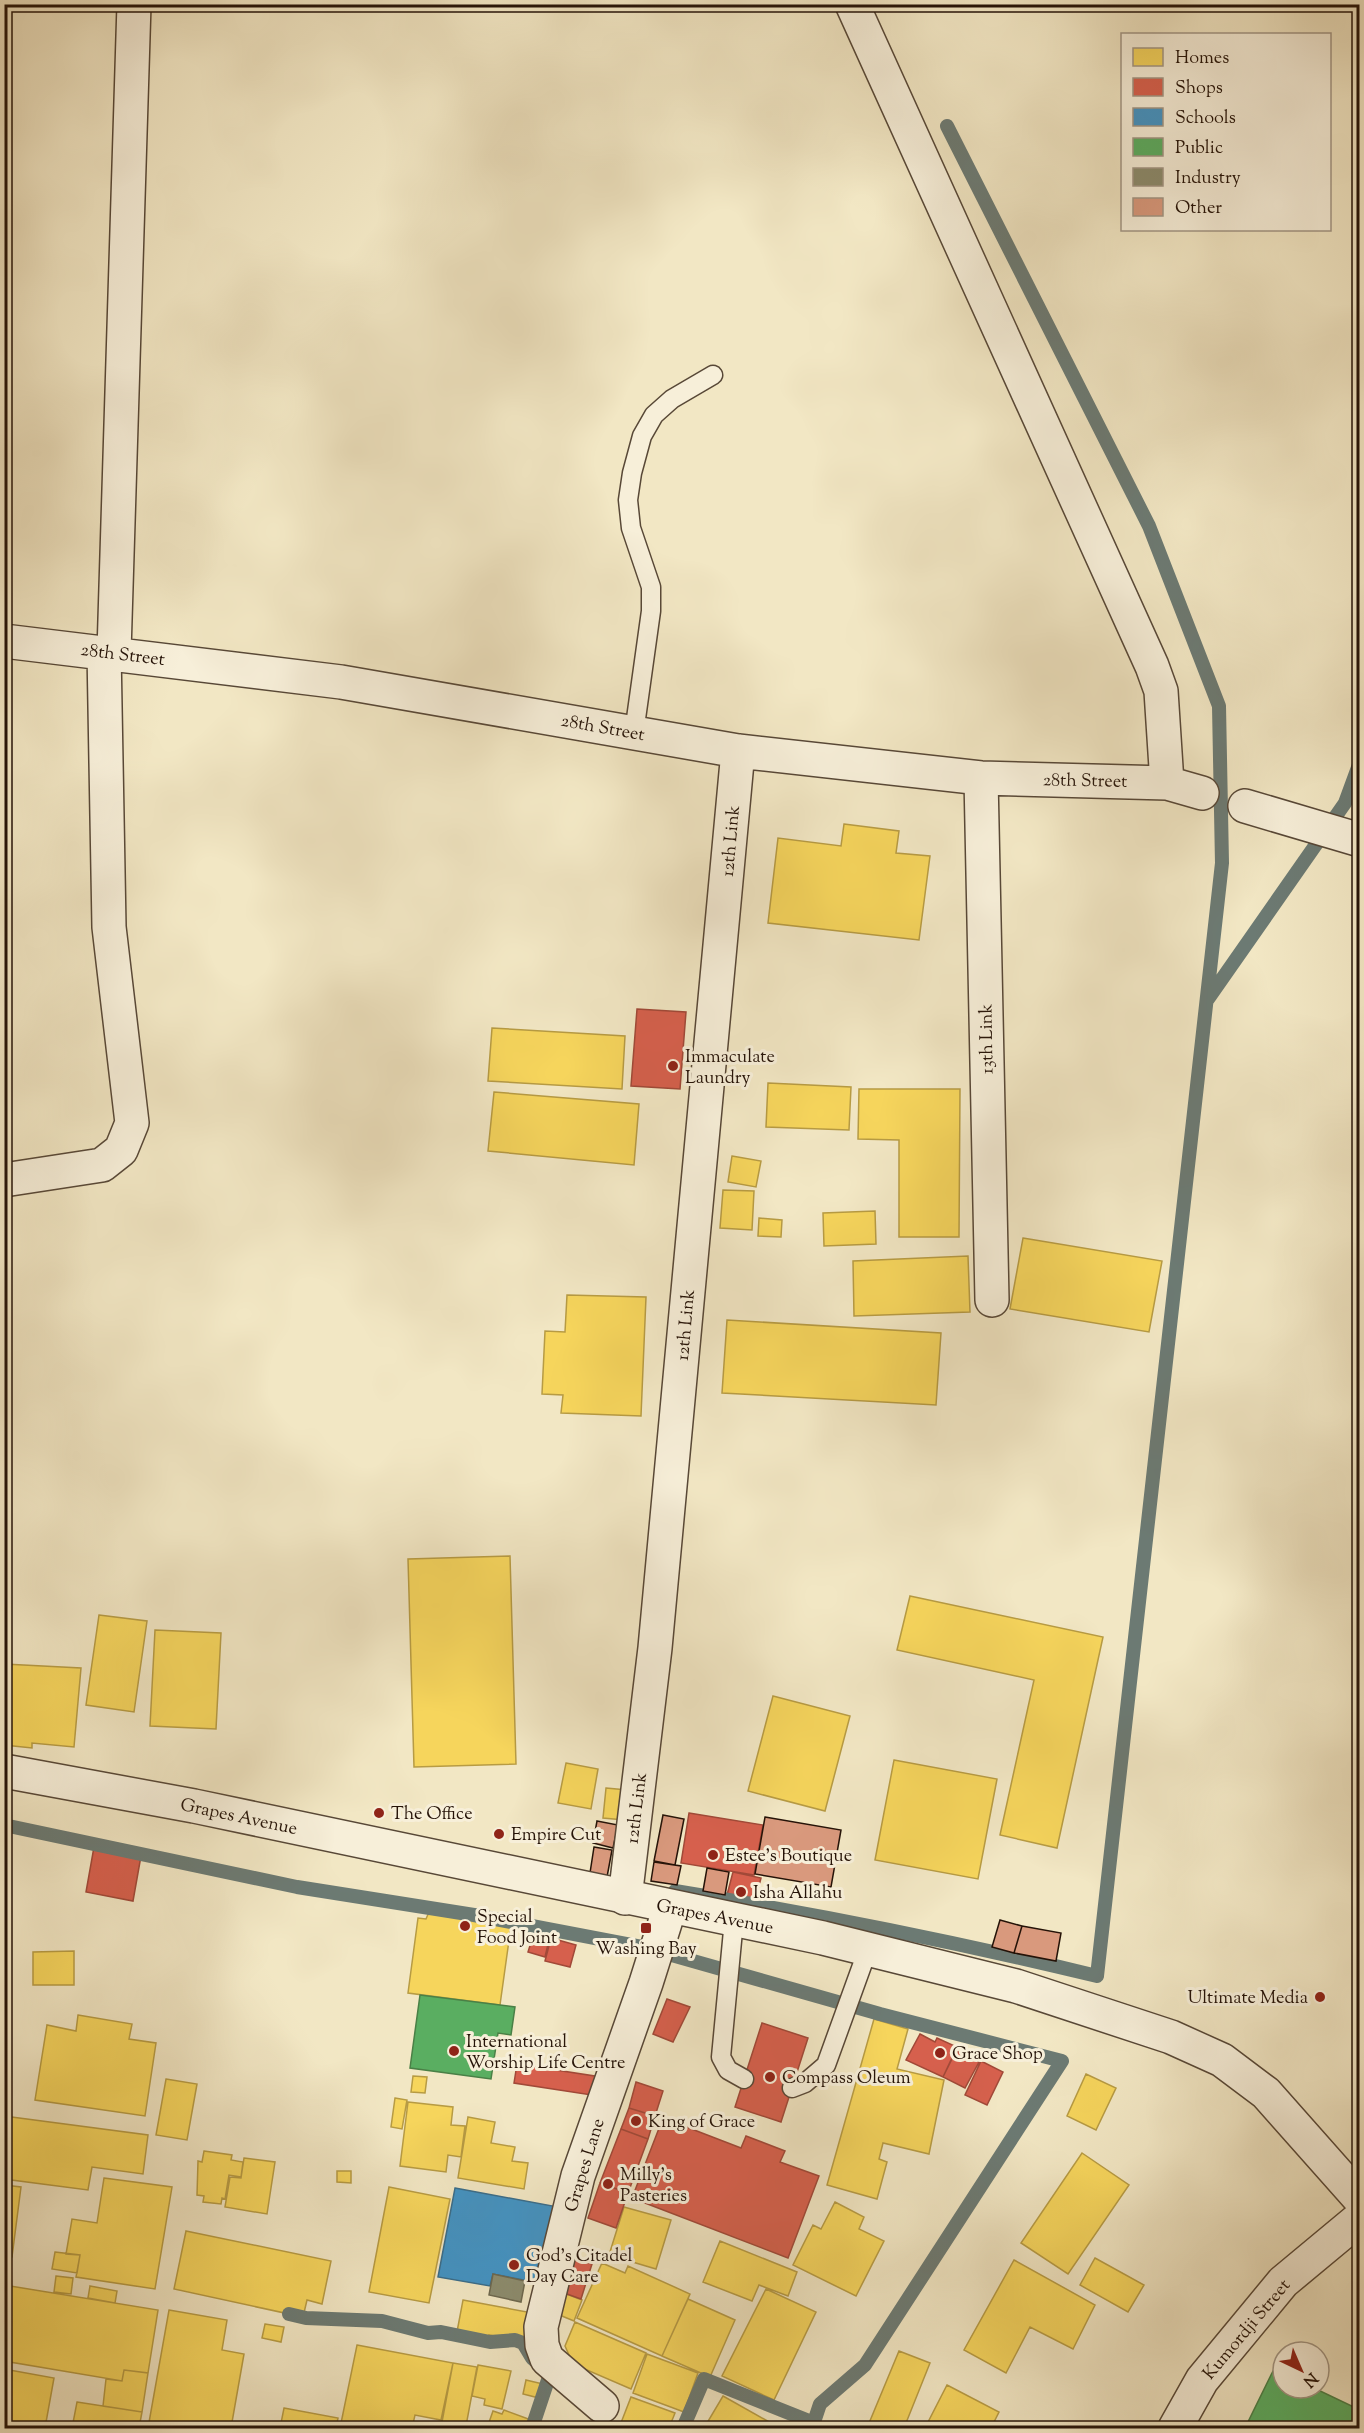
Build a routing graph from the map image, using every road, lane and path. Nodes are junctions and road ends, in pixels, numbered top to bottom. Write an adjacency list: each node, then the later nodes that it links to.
1 (134, 4): 5 (street)
2 (852, 4): 9 (street)
3 (713, 375): 6 (lane)
4 (4, 641): 5 (street, 28th Street)
5 (109, 651): 6 (street, 28th Street); 13 (street)
6 (634, 733): 7 (street, 28th Street)
7 (738, 751): 8 (street, 28th Street); 16 (street, 12th Link)
8 (981, 778): 9 (street, 28th Street); 14 (street, 13th Link)
9 (1167, 783): 10 (street, 28th Street)
10 (1202, 793)
11 (1245, 806): 12 (street)
12 (1359, 840)
13 (4, 1180)
14 (992, 1300)
15 (4, 1771): 16 (street, Grapes Avenue)
16 (625, 1898): 17 (street, Grapes Avenue)
17 (670, 1907): 18 (street, Grapes Avenue); 24 (street, Grapes Lane)
18 (734, 1920): 19 (street, Grapes Avenue); 20 (lane)
19 (868, 1949): 21 (lane); 22 (street, Grapes Avenue)
20 (744, 2079)
21 (792, 2088)
22 (1359, 2199)
23 (1359, 2218): 25 (street, Kumordji Street)
24 (602, 2406)
25 (1175, 2428)

